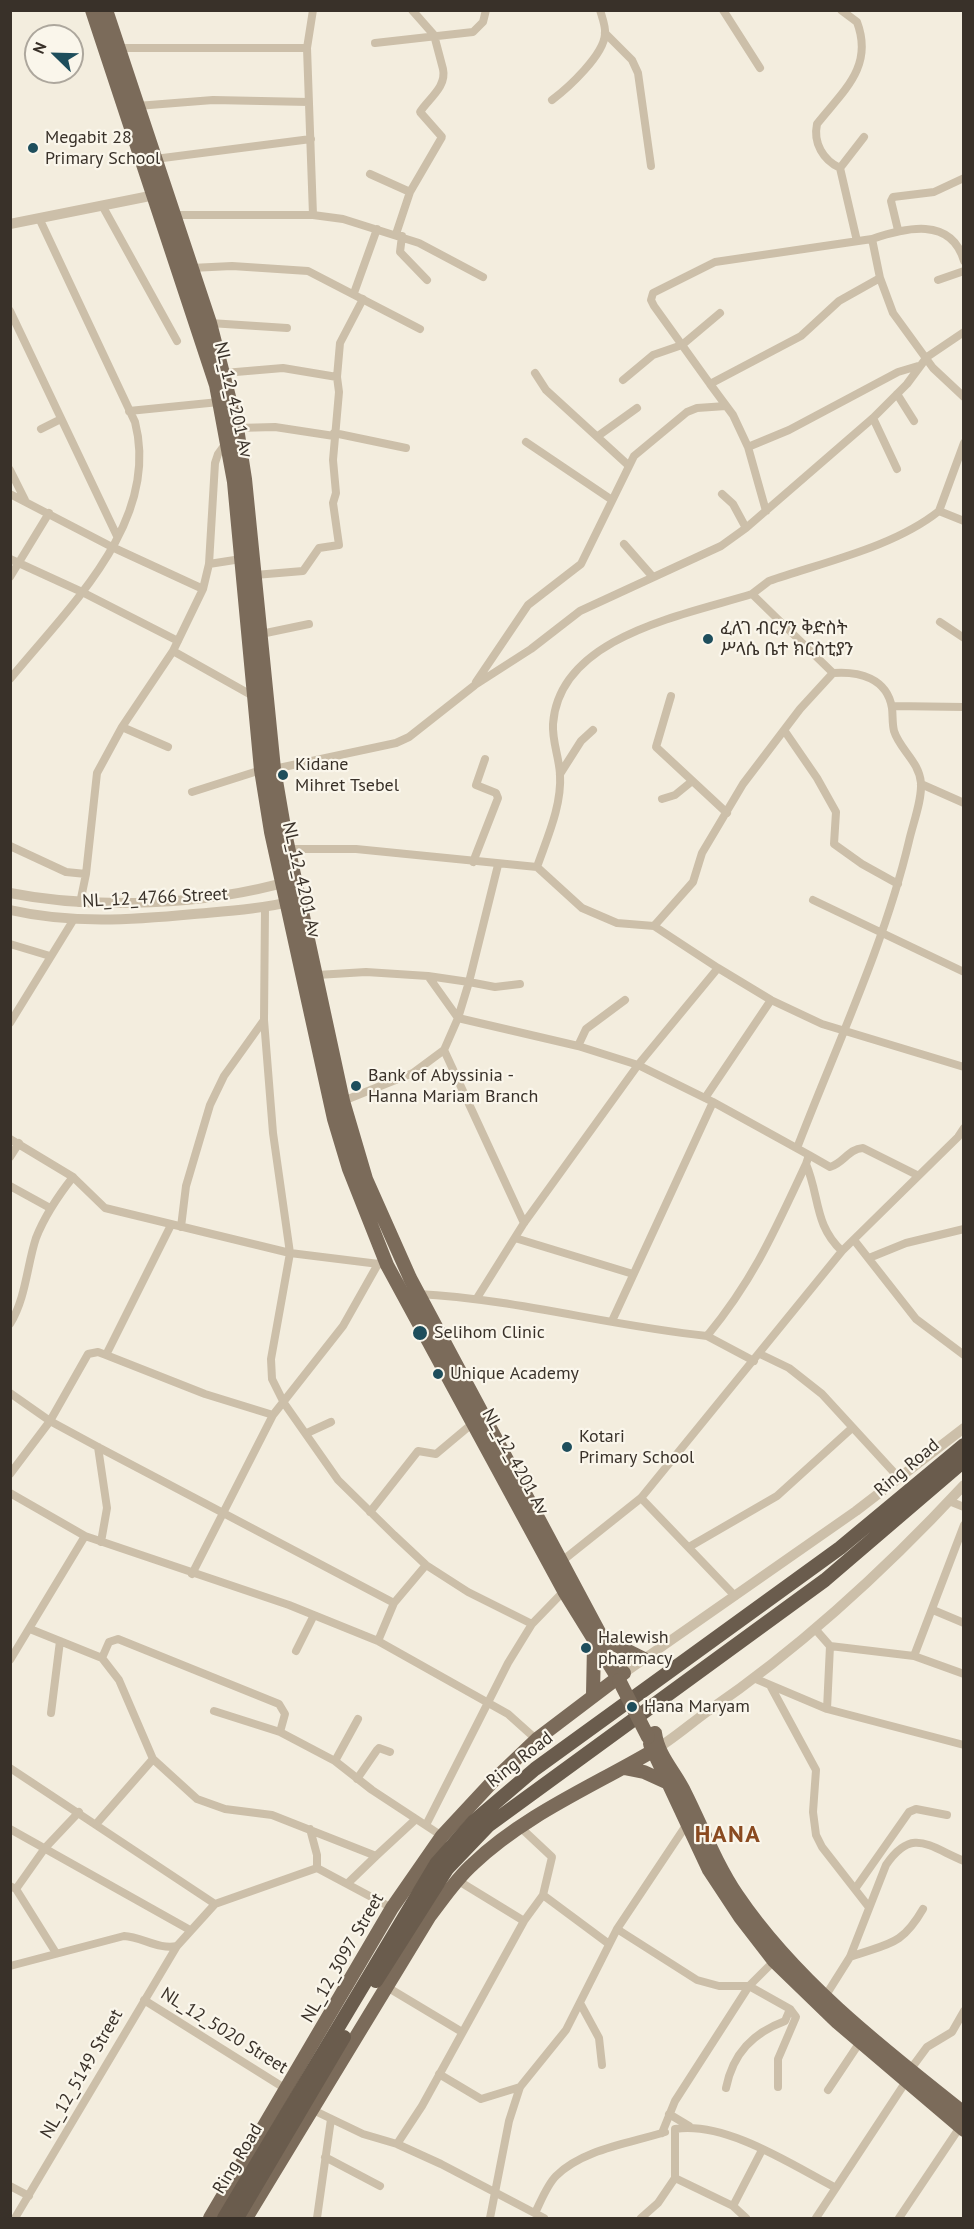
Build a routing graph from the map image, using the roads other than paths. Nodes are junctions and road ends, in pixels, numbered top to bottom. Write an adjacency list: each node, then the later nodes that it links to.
1 (92, 10): 26 (main road, NL_12_4201 Av)
2 (106, 10): 12 (main road, NL_12_4201 Av)
3 (313, 10): 13 (street)
4 (412, 10): 10 (street)
5 (486, 10): 10 (street)
6 (600, 10): 9 (street)
7 (723, 10): 14 (street)
8 (841, 10): 22 (street)
9 (606, 33): 15 (street); 21 (street)
10 (434, 35): 11 (street); 25 (street)
11 (375, 43)
12 (118, 48): 13 (street); 17 (main road, NL_12_4201 Av)
13 (307, 48): 16 (street)
14 (760, 68)
15 (552, 100)
16 (309, 102): 17 (street); 19 (street)
17 (137, 106): 20 (main road, NL_12_4201 Av)
18 (864, 137): 22 (street)
19 (311, 138): 20 (street); 29 (street)
20 (155, 159): 26 (main road, NL_12_4201 Av)
21 (651, 166)
22 (840, 168): 36 (street)
23 (370, 174): 25 (street)
24 (963, 178): 33 (street)
25 (410, 192): 34 (street)
26 (160, 195): 27 (street); 28 (main road, NL_12_4201 Av); 63 (main road, NL_12_4201 Av)
27 (103, 207): 30 (street); 52 (street)
28 (173, 215): 29 (street); 38 (main road, NL_12_4201 Av)
29 (313, 215): 32 (street)
30 (39, 218): 31 (street); 66 (street)
31 (10, 224)
32 (377, 229): 34 (street); 44 (street)
33 (898, 230): 35 (street); 37 (street)
34 (399, 235): 40 (street); 42 (street)
35 (872, 238): 36 (street); 41 (street)
36 (857, 241): 53 (street)
37 (963, 261)
38 (191, 268): 44 (street); 48 (main road, NL_12_4201 Av)
39 (963, 271): 43 (street)
40 (483, 277)
41 (880, 278): 54 (street); 60 (street)
42 (427, 280)
43 (938, 280)
44 (354, 293): 45 (street)
45 (363, 298): 50 (street); 58 (street)
46 (10, 311): 68 (street)
47 (720, 313): 53 (street)
48 (210, 323): 49 (street); 56 (main road, NL_12_4201 Av)
49 (287, 328)
50 (420, 329)
51 (963, 332): 54 (street)
52 (177, 340)
53 (682, 345): 59 (street); 60 (street)
54 (927, 357): 55 (street); 62 (street)
55 (918, 366): 61 (street); 77 (street)
56 (224, 373): 58 (street); 70 (main road, NL_12_4201 Av)
57 (535, 373): 73 (street)
58 (338, 377): 72 (street)
59 (623, 380)
60 (710, 384): 64 (street)
61 (897, 394): 67 (street); 69 (street)
62 (963, 397)
63 (219, 402): 66 (street); 75 (main road, NL_12_4201 Av)
64 (726, 406): 77 (street); 79 (street)
65 (637, 408): 73 (street)
66 (129, 411): 91 (street)
67 (873, 418): 80 (street); 86 (street)
68 (61, 419): 71 (street); 91 (street)
69 (914, 421)
70 (237, 428): 72 (street); 98 (main road, NL_12_4201 Av)
71 (41, 429)
72 (334, 434): 78 (street); 98 (street)
73 (598, 436): 79 (street)
74 (526, 442): 85 (street)
75 (226, 443): 95 (main road, NL_12_4201 Av); 97 (street)
76 (963, 443): 87 (street)
77 (748, 447): 86 (street)
78 (406, 448)
79 (628, 465): 85 (street)
80 (897, 469)
81 (10, 470): 84 (street)
82 (10, 494): 84 (street)
83 (722, 494): 90 (street)
84 (25, 500): 88 (street)
85 (612, 500): 112 (street)
86 (766, 511): 90 (street)
87 (939, 511): 89 (street); 103 (street)
88 (49, 513): 93 (street); 96 (street)
89 (963, 521)
90 (746, 528): 99 (street)
91 (117, 536): 93 (street)
92 (624, 544): 99 (street)
93 (112, 547): 101 (street); 102 (street)
94 (10, 559): 96 (street)
95 (241, 559): 97 (street); 113 (main road, NL_12_4201 Av)
96 (20, 564): 100 (street); 102 (street)
97 (209, 564): 101 (street)
98 (255, 574): 106 (main road, NL_12_4201 Av)
99 (652, 576): 112 (street)
100 (10, 577)
101 (203, 588): 108 (street)
102 (82, 592): 108 (street); 111 (street)
103 (752, 594): 110 (street); 123 (street)
104 (940, 622): 107 (street)
105 (309, 624): 106 (street)
106 (261, 634): 122 (main road, NL_12_4201 Av)
107 (963, 638)
108 (178, 641): 109 (street)
109 (173, 651): 113 (street); 117 (street)
110 (833, 673): 115 (street); 119 (street)
111 (10, 679)
112 (475, 685): 122 (street)
113 (254, 696): 122 (main road, NL_12_4201 Av)
114 (671, 696): 124 (street)
115 (892, 706): 116 (street); 125 (street)
116 (963, 707)
117 (122, 727): 120 (street); 135 (street)
118 (593, 730): 123 (street)
119 (784, 730): 129 (street); 137 (street)
120 (168, 747)
121 (484, 759): 132 (street)
122 (268, 770): 126 (street); 131 (main road, NL_12_4201 Av); 136 (main road, NL_12_4201 Av)
123 (560, 774): 134 (street)
124 (691, 782): 127 (street); 129 (street)
125 (921, 784): 128 (street); 137 (street)
126 (192, 792)
127 (662, 799)
128 (963, 803)
129 (727, 813): 145 (street)
130 (10, 846): 135 (street)
131 (288, 849): 132 (street); 136 (main road, NL_12_4201 Av)
132 (473, 861): 133 (street)
133 (498, 865): 134 (street); 153 (street)
134 (537, 867): 145 (street)
135 (86, 874): 141 (street)
136 (289, 881): 140 (main road, NL_12_4201 Av); 141 (street, NL_12_4766 Street)
137 (898, 884): 146 (street)
138 (10, 893): 141 (street, NL_12_4766 Street)
139 (813, 900): 146 (street)
140 (294, 902): 142 (street, NL_12_4766 Street); 151 (main road, NL_12_4201 Av); 185 (main road, NL_12_4201 Av)
141 (80, 903)
142 (265, 908): 144 (street, NL_12_4766 Street); 158 (street)
143 (10, 910): 144 (street, NL_12_4766 Street)
144 (74, 919): 148 (street)
145 (654, 927): 149 (street)
146 (881, 932): 150 (street); 160 (street)
147 (10, 944): 148 (street)
148 (50, 956): 159 (street)
149 (718, 968): 156 (street); 163 (street)
150 (963, 972)
151 (317, 975): 152 (street); 166 (main road, NL_12_4201 Av)
152 (428, 976): 153 (street); 157 (street)
153 (469, 982): 154 (street); 157 (street)
154 (520, 984)
155 (625, 1000): 161 (street)
156 (771, 1000): 160 (street); 165 (street)
157 (458, 1018): 161 (street); 162 (street)
158 (264, 1020): 178 (street); 183 (street)
159 (10, 1023)
160 (843, 1029): 164 (street); 169 (street)
161 (578, 1046): 163 (street)
162 (444, 1050): 166 (street); 176 (street)
163 (638, 1065): 165 (street); 176 (street)
164 (963, 1067)
165 (709, 1100): 169 (street); 186 (street)
166 (343, 1101): 187 (main road, NL_12_4201 Av)
167 (963, 1128): 172 (street)
168 (15, 1141): 170 (street); 173 (street)
169 (798, 1148): 171 (street)
170 (10, 1157)
171 (808, 1159): 172 (street); 182 (street); 191 (street)
172 (917, 1175): 181 (street)
173 (73, 1177): 175 (street); 177 (street)
174 (10, 1186): 175 (street)
175 (50, 1208): 190 (street)
176 (524, 1223): 180 (street)
177 (171, 1225): 178 (street); 192 (street)
178 (181, 1227): 183 (street)
179 (963, 1230): 184 (street)
180 (515, 1238): 186 (street); 188 (street)
181 (854, 1239): 182 (street); 184 (street)
182 (842, 1251): 194 (street)
183 (290, 1253): 185 (street); 196 (street)
184 (869, 1258): 193 (street)
185 (382, 1265): 196 (street); 200 (main road, NL_12_4201 Av)
186 (633, 1274): 189 (street)
187 (418, 1294): 188 (street); 220 (main road, NL_12_4201 Av)
188 (477, 1298): 189 (street)
189 (612, 1321): 191 (street)
190 (10, 1324)
191 (707, 1336): 194 (street)
192 (106, 1355): 197 (street); 198 (street)
193 (963, 1355)
194 (757, 1357): 201 (street); 211 (street)
195 (10, 1393): 198 (street)
196 (284, 1403): 197 (street); 203 (street)
197 (273, 1415): 215 (street)
198 (50, 1421): 205 (street); 207 (street)
199 (331, 1422): 203 (street)
200 (473, 1423): 214 (street); 223 (main road, NL_12_4201 Av)
201 (852, 1428): 208 (street); 219 (street)
202 (963, 1428): 208 (street)
203 (307, 1433): 214 (street)
204 (963, 1445): 332 (highway, Ring Road)
205 (98, 1447): 215 (street); 218 (street)
206 (963, 1461): 333 (highway, Ring Road)
207 (10, 1474)
208 (900, 1479): 224 (street)
209 (963, 1485): 212 (street)
210 (10, 1493): 217 (street)
211 (641, 1498): 219 (street); 220 (street)
212 (949, 1501): 213 (street); 231 (street)
213 (963, 1507)
214 (370, 1512): 221 (street)
215 (222, 1513): 222 (street); 225 (street)
216 (963, 1525): 226 (street)
217 (85, 1536): 218 (street); 230 (street)
218 (101, 1542): 222 (street)
219 (689, 1547): 224 (street)
220 (562, 1561): 232 (main road, NL_12_4201 Av)
221 (426, 1565): 225 (street); 229 (street)
222 (192, 1574): 227 (street)
223 (564, 1592): 229 (street); 232 (main road, NL_12_4201 Av)
224 (735, 1596): 240 (street)
225 (394, 1603): 234 (street)
226 (933, 1610): 228 (street); 237 (street)
227 (314, 1615): 234 (street); 236 (street)
228 (963, 1623)
229 (532, 1624): 246 (street)
230 (30, 1629): 233 (street); 239 (street)
231 (816, 1630): 235 (street); 243 (street)
232 (598, 1640): 240 (main road); 242 (main road); 245 (main road)
233 (60, 1641): 238 (street); 249 (street)
234 (378, 1641): 246 (street)
235 (830, 1646): 237 (street); 247 (street)
236 (296, 1651)
237 (914, 1656): 241 (street)
238 (102, 1658): 251 (street); 256 (street)
239 (10, 1659)
240 (644, 1659): 242 (street)
241 (963, 1674)
242 (621, 1677): 245 (main road, NL_12_3097 Street); 254 (main road, bridge)
243 (756, 1679): 244 (street); 254 (street)
244 (771, 1687): 247 (street); 279 (street)
245 (593, 1694): 252 (main road, NL_12_3097 Street)
246 (488, 1703): 252 (street); 267 (street)
247 (827, 1708): 253 (street)
248 (214, 1711): 251 (street)
249 (51, 1713)
250 (358, 1719): 257 (street)
251 (280, 1732): 257 (street)
252 (537, 1739): 271 (main road, NL_12_3097 Street)
253 (963, 1745)
254 (654, 1750): 259 (main road); 261 (main road); 296 (main road)
255 (390, 1752): 260 (street)
256 (153, 1759): 265 (street); 269 (street)
257 (335, 1761): 260 (street)
258 (10, 1768): 262 (street)
259 (624, 1768): 261 (main road); 268 (main road)
260 (357, 1779): 264 (street)
261 (666, 1782): 266 (main road)
262 (79, 1812): 265 (street); 272 (street)
263 (947, 1815): 279 (street)
264 (416, 1819): 267 (street); 273 (street)
265 (97, 1823): 281 (street)
266 (687, 1824): 286 (street); 292 (main road)
267 (426, 1825): 271 (street)
268 (520, 1827): 276 (main road); 280 (street)
269 (310, 1829): 273 (street); 275 (street)
270 (10, 1830): 272 (street)
271 (442, 1836): 283 (main road, NL_12_3097 Street)
272 (45, 1848): 278 (street); 287 (street)
273 (376, 1856): 277 (street)
274 (963, 1861): 282 (street)
275 (317, 1868): 277 (street); 281 (street)
276 (457, 1880): 285 (street); 295 (main road)
277 (347, 1884): 283 (street)
278 (13, 1888): 290 (street)
279 (855, 1889): 282 (street)
280 (543, 1894): 285 (street); 288 (street)
281 (216, 1904): 287 (street, NL_12_5149 Street)
282 (868, 1906): 291 (street)
283 (392, 1908): 310 (main road, NL_12_3097 Street)
284 (923, 1909): 291 (street)
285 (524, 1921): 302 (street)
286 (617, 1929): 288 (street); 294 (street)
287 (190, 1930): 289 (street, NL_12_5149 Street)
288 (609, 1944): 298 (street)
289 (177, 1946): 290 (street); 297 (street, NL_12_5149 Street)
290 (56, 1953): 293 (street)
291 (850, 1958): 296 (street)
292 (774, 1961): 294 (street); 301 (main road)
293 (10, 1966)
294 (749, 1986): 299 (street); 313 (street)
295 (387, 1987): 302 (street); 312 (main road)
296 (826, 1995): 301 (main road)
297 (144, 2000): 310 (street, NL_12_5020 Street); 327 (street, NL_12_5149 Street)
298 (580, 2003): 304 (street); 307 (street)
299 (790, 2009): 308 (street); 309 (street)
300 (963, 2011): 306 (street)
301 (840, 2017): 303 (main road); 306 (main road)
302 (462, 2032): 305 (street)
303 (860, 2042): 306 (main road); 311 (street)
304 (602, 2065)
305 (439, 2074): 307 (street); 319 (street)
306 (908, 2076): 315 (main road); 325 (street)
307 (520, 2087): 326 (street)
308 (778, 2087)
309 (726, 2088)
310 (286, 2089): 331 (main road, NL_12_3097 Street)
311 (828, 2090)
312 (313, 2110): 314 (street); 334 (main road)
313 (669, 2114): 316 (street); 318 (street)
314 (331, 2119): 319 (street); 321 (street)
315 (962, 2123): 341 (street)
316 (690, 2127): 317 (street); 320 (street)
317 (675, 2129): 318 (street); 322 (street)
318 (662, 2133): 329 (street)
319 (398, 2144): 326 (street)
320 (762, 2150): 325 (street); 328 (street)
321 (325, 2157): 324 (street); 335 (street)
322 (675, 2178): 328 (street); 338 (street)
323 (10, 2186): 327 (street)
324 (380, 2186)
325 (836, 2188): 340 (street)
326 (496, 2194): 329 (street); 336 (street)
327 (29, 2196): 330 (street, NL_12_5149 Street)
328 (733, 2206): 339 (street)
329 (535, 2213): 337 (street)
330 (15, 2218)
331 (210, 2218)
332 (224, 2218)
333 (237, 2218)
334 (246, 2218)
335 (317, 2218)
336 (490, 2218)
337 (544, 2218)
338 (641, 2218)
339 (746, 2218)
340 (816, 2218)
341 (899, 2218)

